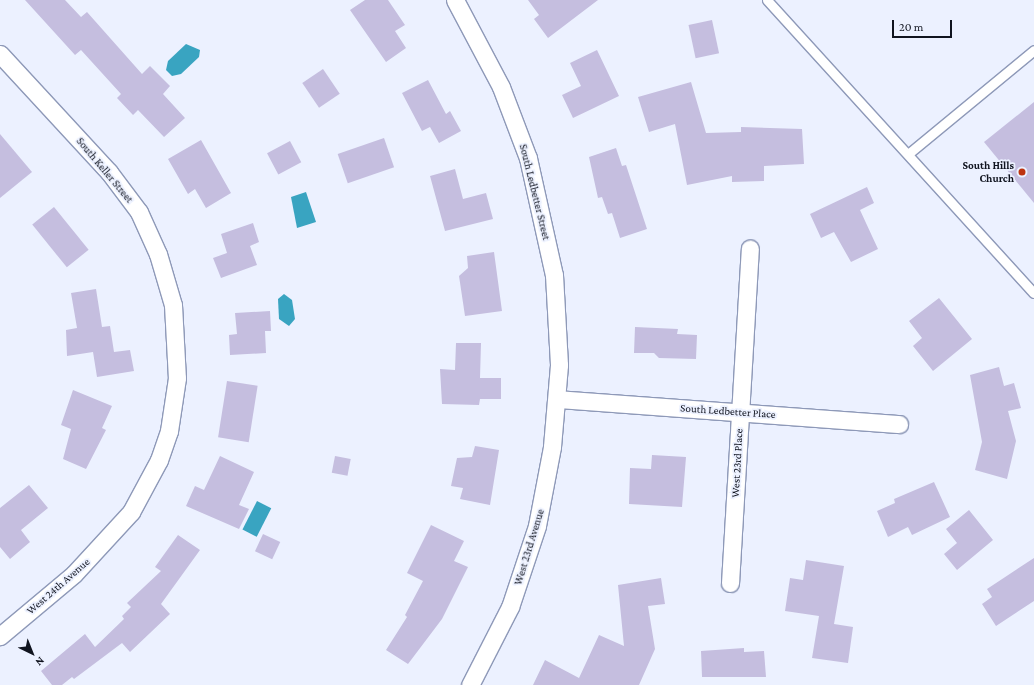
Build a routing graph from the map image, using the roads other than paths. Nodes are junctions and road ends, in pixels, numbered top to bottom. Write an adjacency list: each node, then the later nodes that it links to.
1 (455, 0): 8 (street, South Ledbetter Street)
2 (767, 0): 5 (lane)
3 (1034, 50): 5 (lane)
4 (0, 54): 11 (street, South Keller Street)
5 (908, 154): 7 (lane)
6 (750, 249): 9 (street, West 23rd Place)
7 (1034, 293)
8 (557, 400): 9 (street, South Ledbetter Place); 14 (street, West 23rd Avenue)
9 (740, 411): 10 (street, South Ledbetter Place); 12 (street, West 23rd Place)
10 (899, 424)
11 (114, 534): 13 (street, West 24th Avenue)
12 (730, 582)
13 (0, 636)
14 (470, 685)

